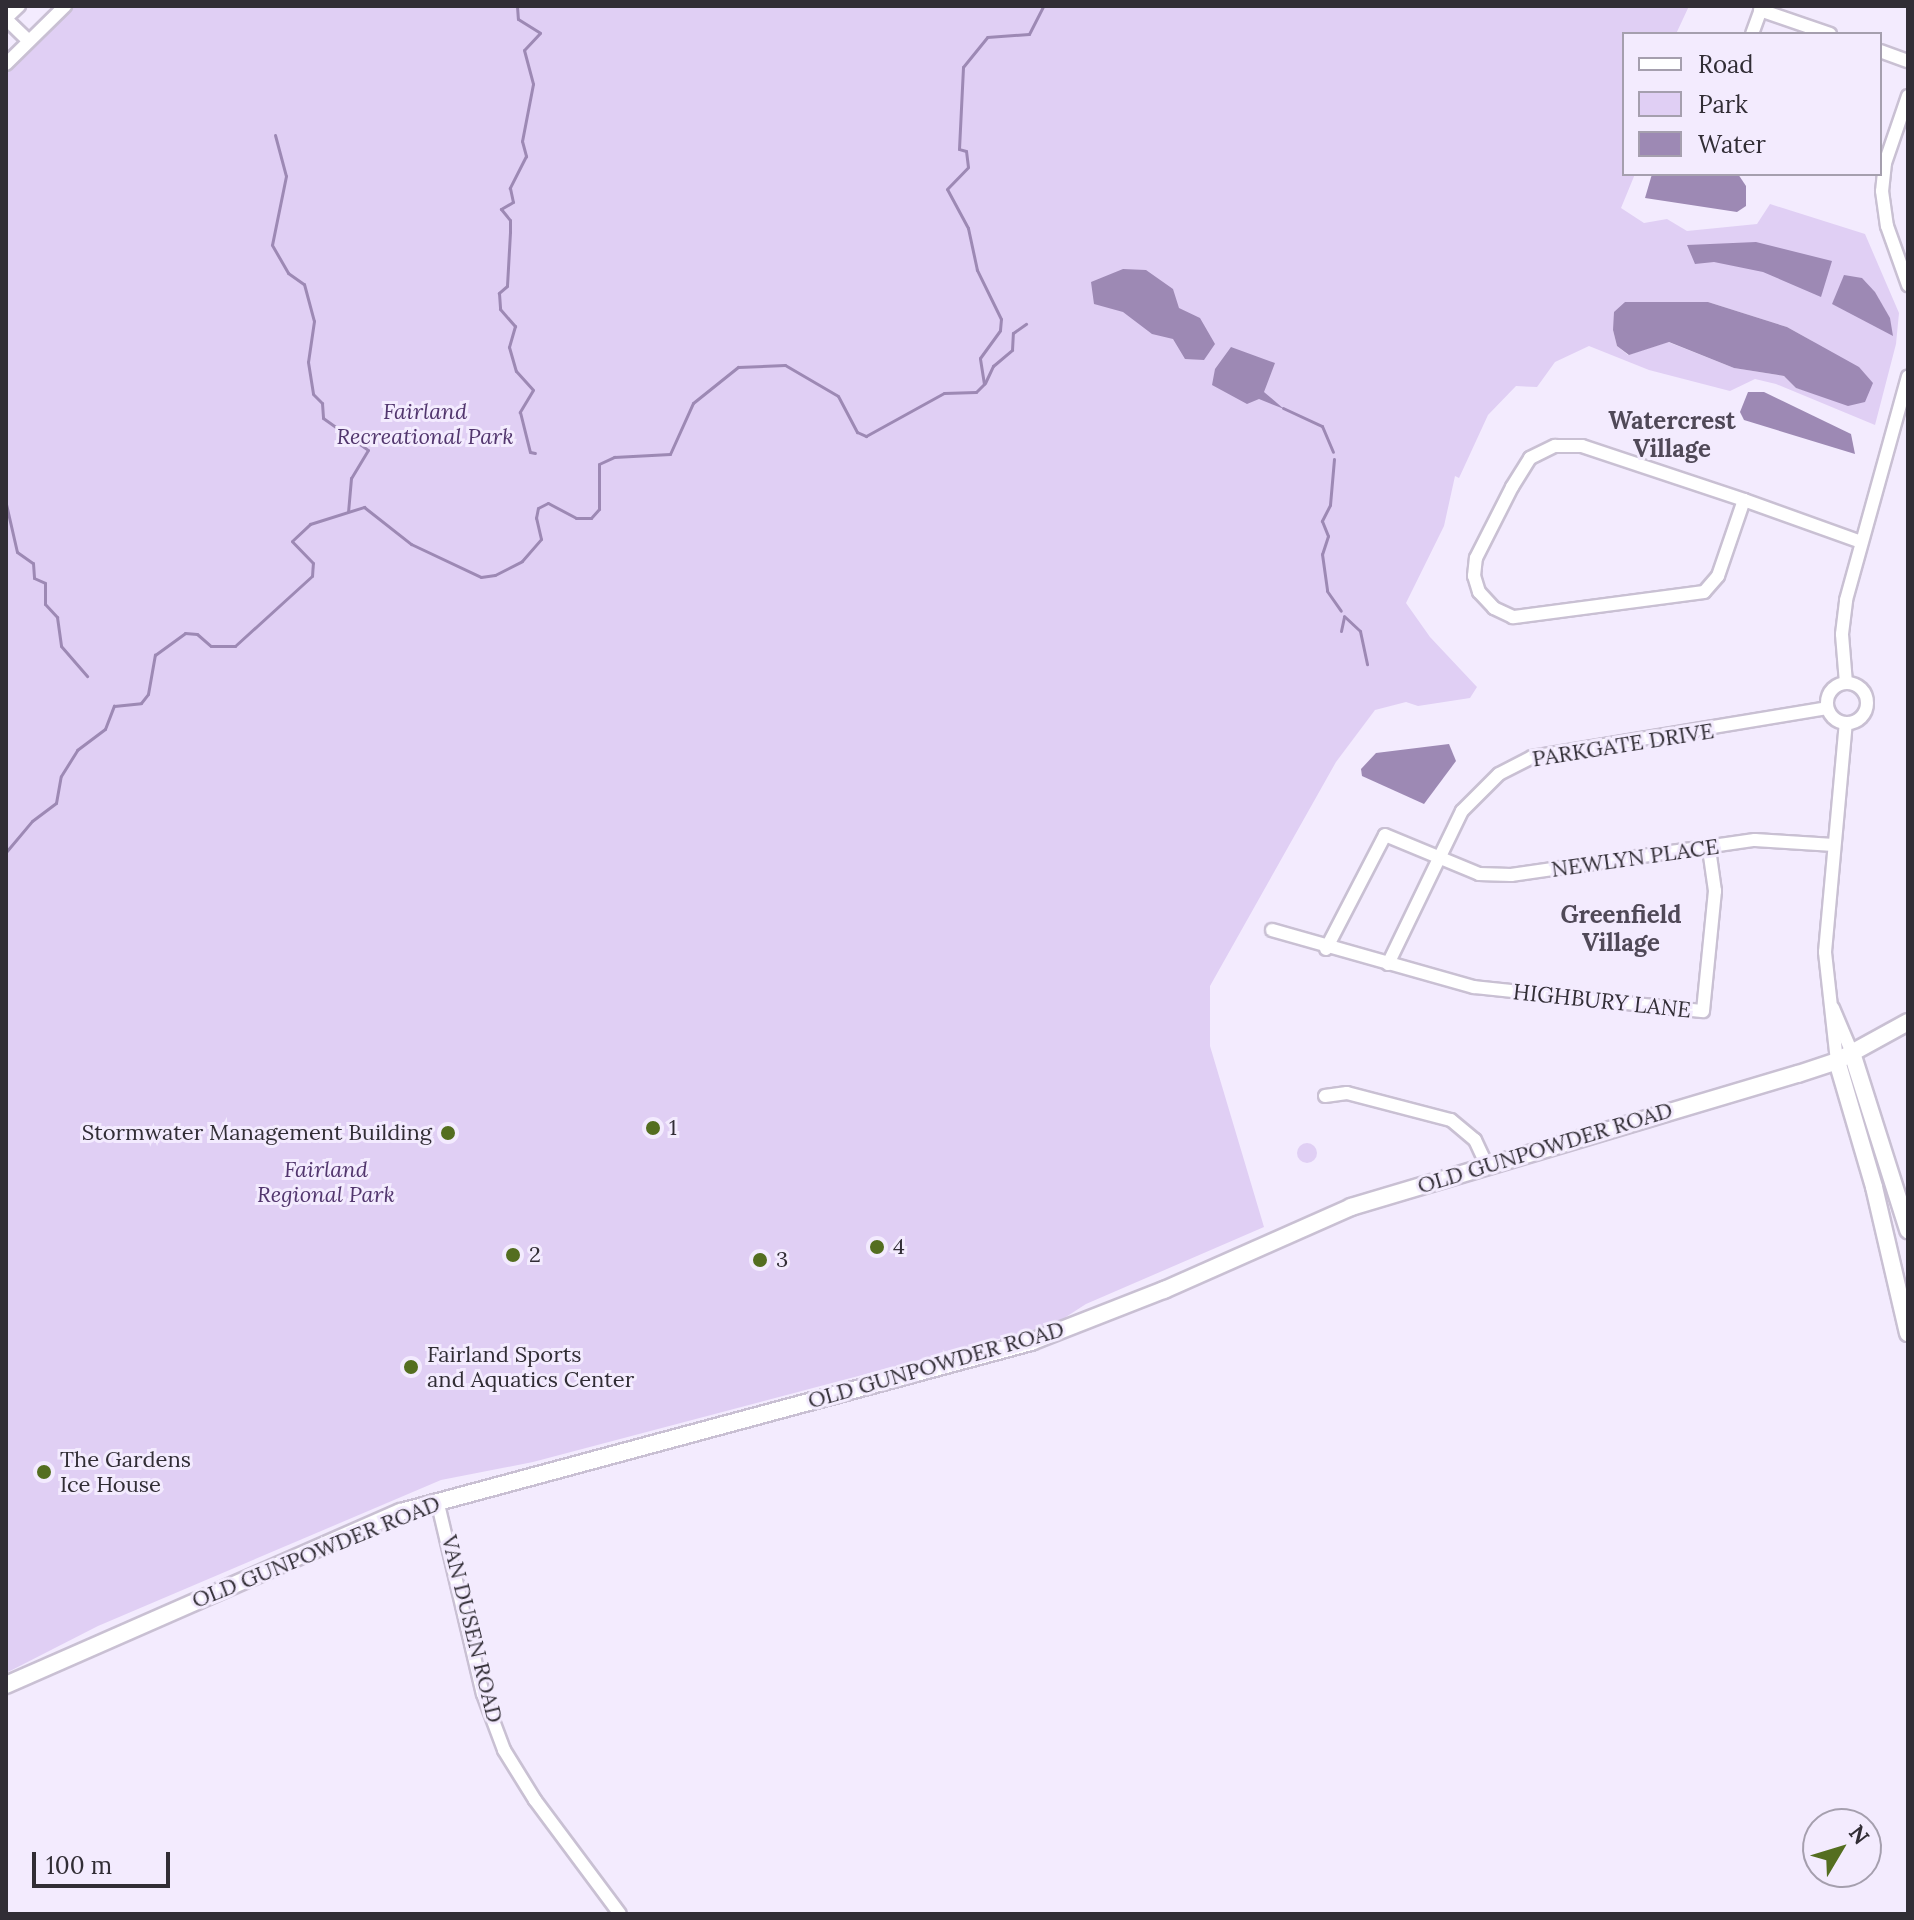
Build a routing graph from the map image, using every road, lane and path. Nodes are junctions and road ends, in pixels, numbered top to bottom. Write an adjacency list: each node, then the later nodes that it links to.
1 (19, 6): 4 (street)
2 (65, 6): 7 (street)
3 (1761, 8): 5 (street); 6 (street)
4 (6, 18): 7 (street)
5 (1753, 32)
6 (1825, 32)
7 (28, 40): 10 (street)
8 (1882, 52): 9 (street)
9 (1908, 61)
10 (6, 64)
11 (1908, 96): 12 (street)
12 (1882, 170)
13 (1881, 176): 14 (street)
14 (1908, 285)
15 (1908, 376): 17 (street)
16 (1744, 500): 16 (street); 17 (street)
17 (1861, 542): 18 (street)
18 (1846, 683): 19 (street); 20 (street)
19 (1827, 708): 20 (street); 23 (street, PARKGATE DRIVE)
20 (1846, 723): 21 (street)
21 (1834, 845): 22 (street, NEWLYN PLACE); 28 (street)
22 (1709, 849): 23 (street, NEWLYN PLACE); 26 (street, HIGHBURY LANE)
23 (1437, 859): 25 (street, NEWLYN PLACE); 26 (street, PARKGATE DRIVE)
24 (1272, 930): 25 (street)
25 (1326, 949): 26 (street)
26 (1388, 964)
27 (1908, 1022): 28 (main road, OLD GUNPOWDER ROAD)
28 (1844, 1057): 30 (main road, OLD GUNPOWDER ROAD); 31 (main road); 32 (main road)
29 (1325, 1096): 30 (street)
30 (1486, 1164): 33 (main road, OLD GUNPOWDER ROAD)
31 (1908, 1230)
32 (1908, 1333)
33 (437, 1500): 34 (main road, OLD GUNPOWDER ROAD); 35 (street, VAN DUSEN ROAD)
34 (6, 1685)
35 (620, 1914)

